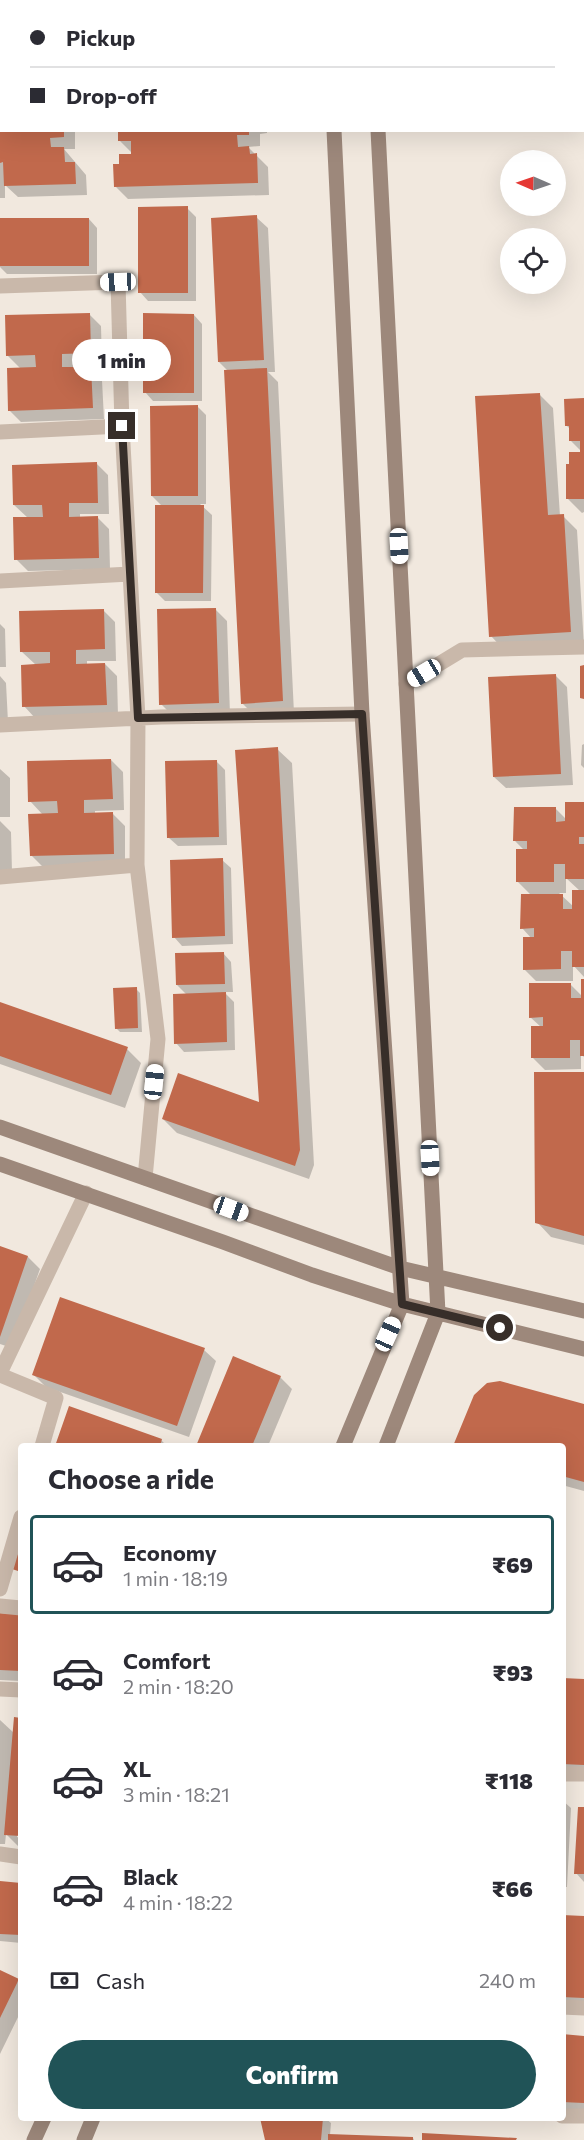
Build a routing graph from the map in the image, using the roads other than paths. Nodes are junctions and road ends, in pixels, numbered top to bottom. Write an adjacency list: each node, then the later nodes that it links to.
1 (334, 132): 10 (street)
2 (378, 132): 9 (street)
3 (0, 286): 4 (lane)
4 (122, 426): 5 (lane); 6 (lane)
5 (0, 432)
6 (130, 574): 7 (lane); 11 (lane)
7 (0, 581)
8 (584, 647): 9 (lane)
9 (406, 684): 20 (street)
10 (362, 714): 11 (lane); 19 (street)
11 (138, 718): 12 (lane); 13 (lane)
12 (0, 725)
13 (137, 865): 14 (lane); 17 (lane)
14 (0, 877)
15 (0, 1127): 17 (street)
16 (0, 1164): 18 (street)
17 (144, 1178): 19 (street)
18 (86, 1193): 21 (street); 25 (lane)
19 (400, 1268): 20 (street); 21 (street)
20 (436, 1277): 22 (street); 23 (street)
21 (402, 1304): 23 (street); 27 (street)
22 (584, 1311)
23 (438, 1313): 24 (street); 28 (street)
24 (584, 1349)
25 (0, 1374): 26 (lane)
26 (43, 1443)
27 (344, 1443)
28 (387, 1443)
29 (18, 1527): 30 (lane)
30 (0, 1589)
31 (0, 1606): 32 (lane)
32 (18, 1608)
33 (0, 1689): 34 (lane)
34 (18, 1690)
35 (566, 1774): 36 (lane)
36 (584, 1774)
37 (0, 1854): 38 (lane)
38 (18, 1857)
39 (566, 2007): 40 (lane)
40 (584, 2008)
41 (566, 2116): 42 (lane)
42 (584, 2116)
43 (43, 2121): 45 (street)
44 (92, 2121): 46 (street)
45 (34, 2140)
46 (84, 2140)

